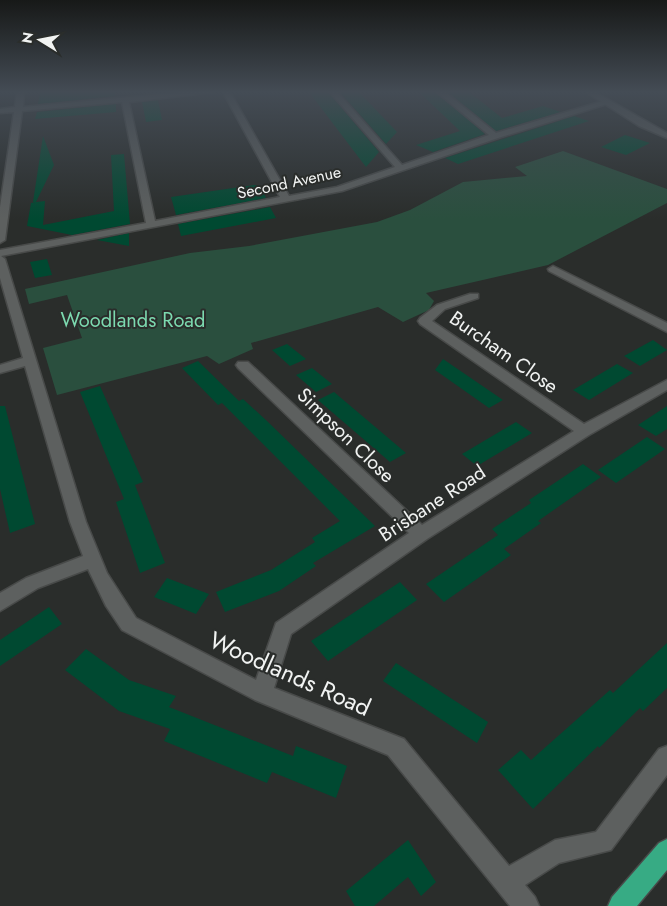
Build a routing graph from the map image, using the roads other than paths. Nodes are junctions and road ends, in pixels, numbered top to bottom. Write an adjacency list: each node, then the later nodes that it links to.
1 (15, 134): 10 (street)
2 (132, 134): 9 (street)
3 (250, 134): 8 (street)
4 (370, 134): 7 (street)
5 (501, 134): 6 (street, Second Avenue)
6 (495, 136): 7 (street, Second Avenue)
7 (399, 167): 8 (street, Second Avenue)
8 (286, 199): 9 (street, Second Avenue)
9 (151, 225): 11 (street, Second Avenue)
10 (0, 240)
11 (0, 253)
12 (0, 259): 15 (street, Woodlands Road)
13 (554, 269): 16 (street)
14 (474, 296): 21 (street, Burcham Close)
15 (7, 307): 17 (street, Woodlands Road)
16 (667, 328)
17 (31, 360): 19 (street); 23 (street, Woodlands Road)
18 (243, 365): 22 (street, Simpson Close)
19 (0, 368)
20 (667, 384): 21 (street, Brisbane Road)
21 (584, 431): 22 (street, Brisbane Road)
22 (421, 534): 25 (street, Brisbane Road)
23 (92, 560): 24 (street); 25 (street, Woodlands Road)
24 (0, 603)
25 (262, 693): 28 (street, Woodlands Road)
26 (667, 757): 28 (street)
27 (667, 851): 30 (main road)
28 (506, 882): 29 (street, Woodlands Road)
29 (526, 906)
30 (622, 906)

